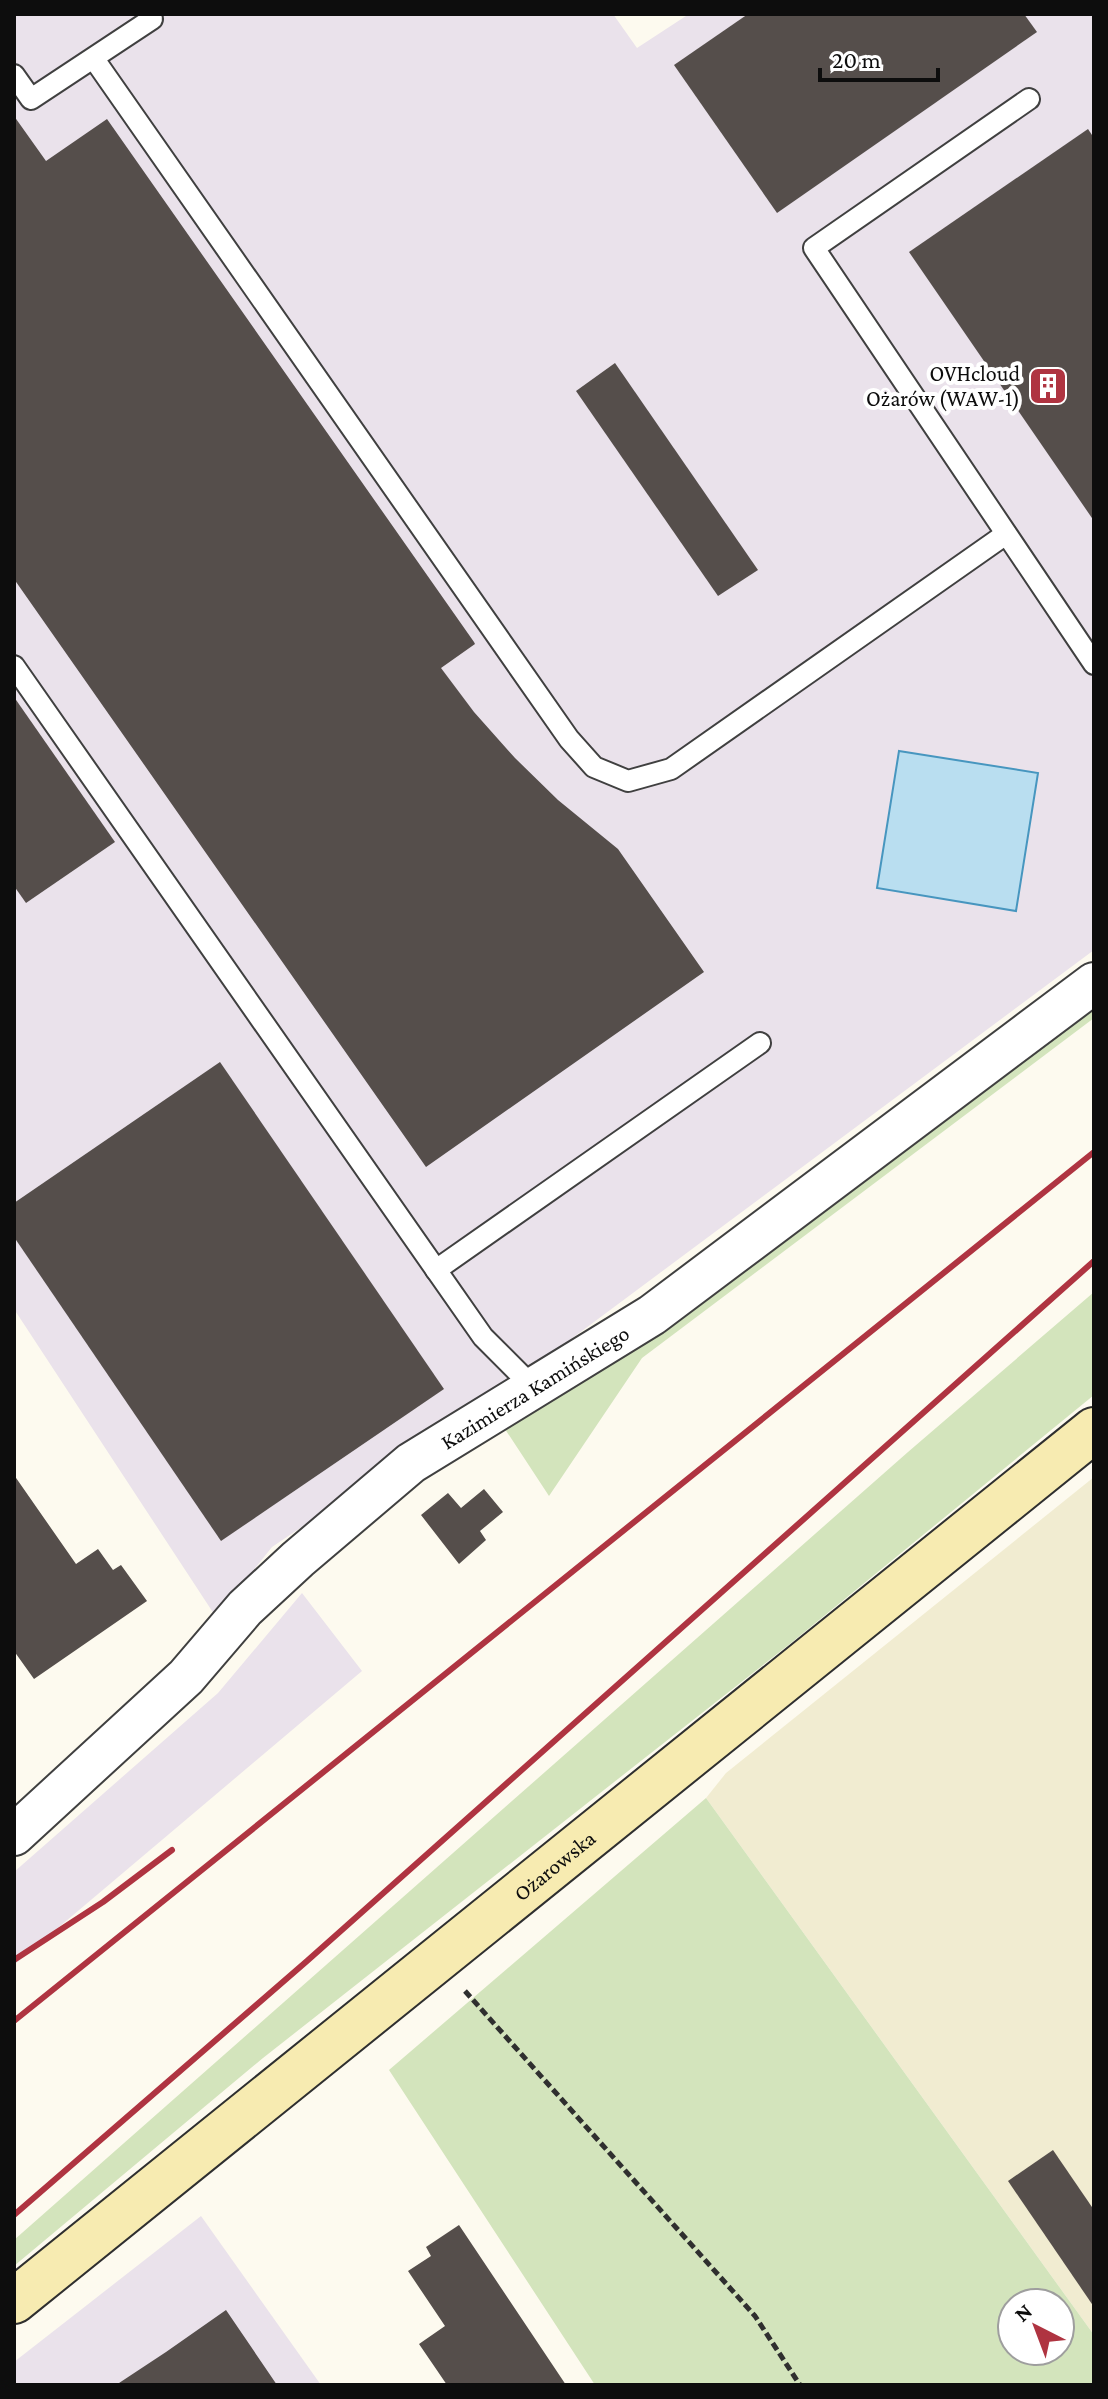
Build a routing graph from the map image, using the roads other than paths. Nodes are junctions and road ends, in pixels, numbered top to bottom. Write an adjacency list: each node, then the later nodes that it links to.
1 (152, 19): 2 (lane)
2 (94, 59): 3 (lane); 5 (lane)
3 (14, 75)
4 (1029, 99): 5 (lane)
5 (1006, 534): 6 (lane)
6 (1094, 664)
7 (14, 666): 10 (lane)
8 (1094, 983): 11 (street, Kazimierza Kamińskiego)
9 (760, 1043): 10 (lane)
10 (436, 1270): 11 (lane)
11 (534, 1388): 13 (street, Kazimierza Kamińskiego)
12 (1094, 1430): 14 (main road, Ożarowska)
13 (14, 1835)
14 (14, 2301)

